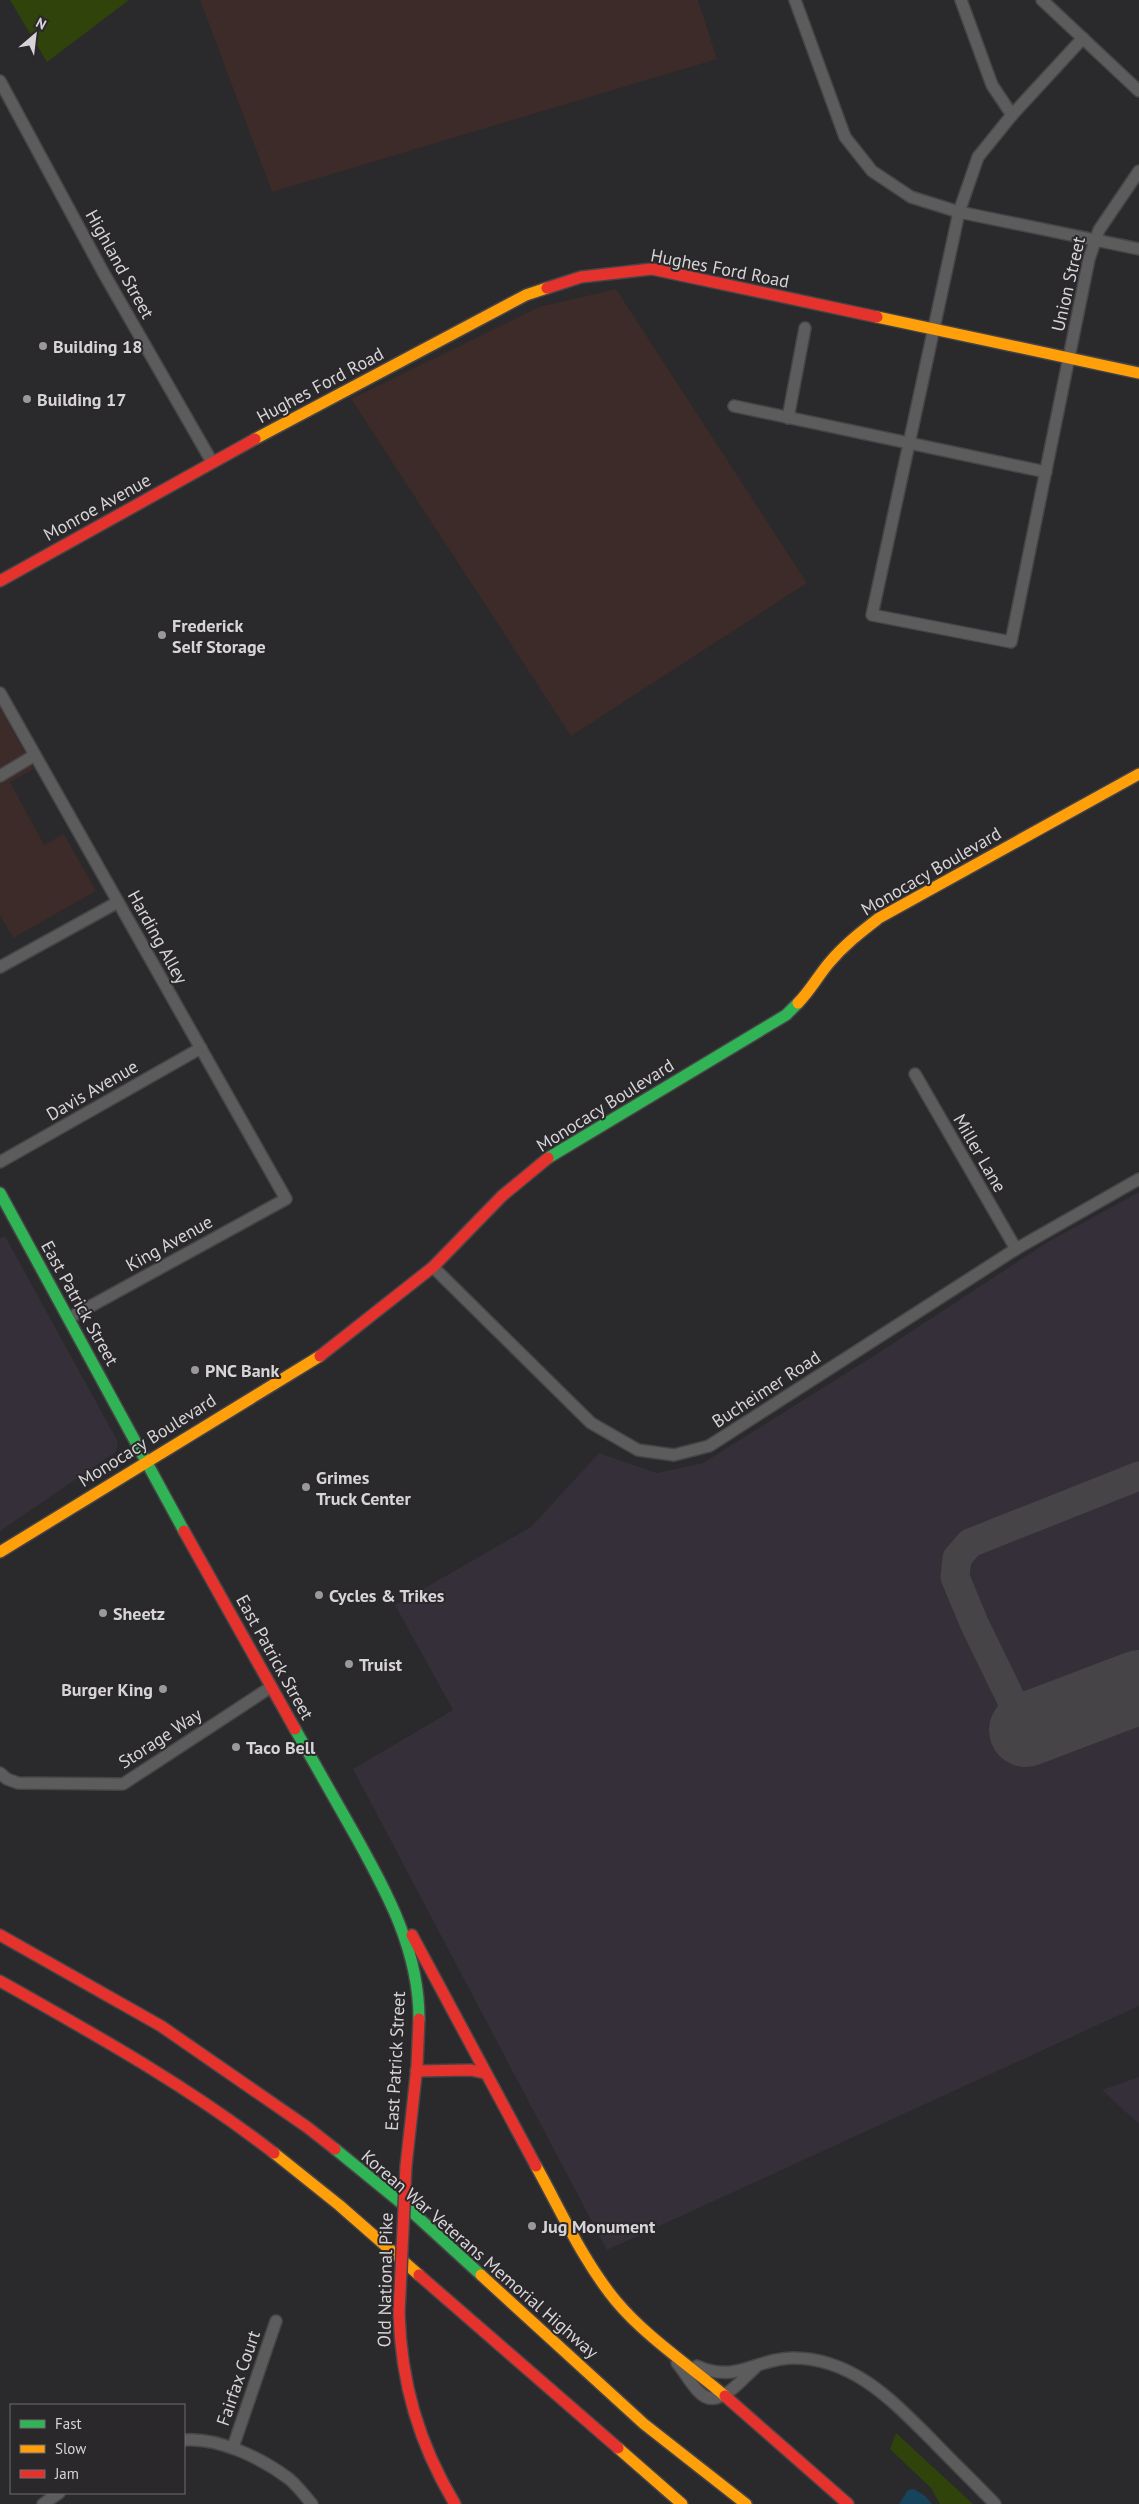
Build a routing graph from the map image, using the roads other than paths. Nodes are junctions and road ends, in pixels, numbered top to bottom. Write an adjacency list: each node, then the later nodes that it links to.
1 (795, 0): 9 (street)
2 (962, 0): 7 (street)
3 (1042, 0): 4 (street)
4 (1083, 38): 6 (street); 7 (street)
5 (0, 81): 19 (street, Highland Street)
6 (1139, 92)
7 (1012, 115): 9 (street)
8 (1139, 171): 10 (street, Union Street)
9 (959, 212): 10 (street); 13 (street)
10 (1096, 240): 11 (street); 14 (street, Union Street)
11 (1139, 249)
12 (805, 328): 17 (street)
13 (933, 329): 14 (main road, Hughes Ford Road); 18 (street); 19 (main road, Hughes Ford Road)
14 (1070, 358): 15 (main road, Hughes Ford Road); 20 (street, Union Street)
15 (1139, 372)
16 (734, 406): 17 (street)
17 (788, 418): 18 (street)
18 (909, 444): 20 (street); 20 (street, Union Street)
19 (212, 462): 21 (main road, Monroe Avenue)
20 (1046, 472)
21 (0, 581)
22 (0, 693): 23 (street, Harding Alley)
23 (35, 755): 25 (street); 26 (street, Harding Alley)
24 (1139, 774): 35 (main road, Monocacy Boulevard)
25 (0, 776)
26 (118, 902): 27 (street); 28 (street, Harding Alley)
27 (0, 967)
28 (201, 1048): 30 (street, Davis Avenue); 33 (street, Harding Alley)
29 (915, 1074): 34 (street, Miller Lane)
30 (0, 1162)
31 (1139, 1179): 34 (street, Bucheimer Road)
32 (0, 1193): 36 (main road, East Patrick Street)
33 (286, 1198): 36 (street, King Avenue)
34 (1016, 1249): 35 (street, Bucheimer Road)
35 (433, 1267): 37 (main road, Monocacy Boulevard)
36 (69, 1318): 37 (main road, East Patrick Street)
37 (145, 1461): 38 (main road, Monocacy Boulevard); 39 (main road, East Patrick Street)
38 (0, 1552)
39 (271, 1687): 40 (street, Storage Way); 41 (main road, East Patrick Street)
40 (0, 1773)
41 (385, 1889): 44 (main road, East Patrick Street); 45 (main road)
42 (0, 1935): 59 (main road, Korean War Veterans Memorial Highway)
43 (0, 1981): 58 (main road)
44 (416, 2071): 45 (main road); 46 (main road, East Patrick Street)
45 (484, 2073): 48 (main road)
46 (406, 2166): 57 (main road, Old National Pike, bridge)
47 (276, 2321): 53 (street, Fairfax Court)
48 (661, 2344): 49 (main road); 51 (street)
49 (682, 2359): 50 (street); 51 (main road)
50 (758, 2366): 51 (street); 61 (street)
51 (725, 2396): 60 (main road)
52 (185, 2440): 53 (street)
53 (233, 2447): 56 (street)
54 (59, 2498): 55 (street)
55 (43, 2504)
56 (312, 2504)
57 (455, 2504)
58 (682, 2504)
59 (746, 2504)
60 (848, 2504)
61 (995, 2504)

